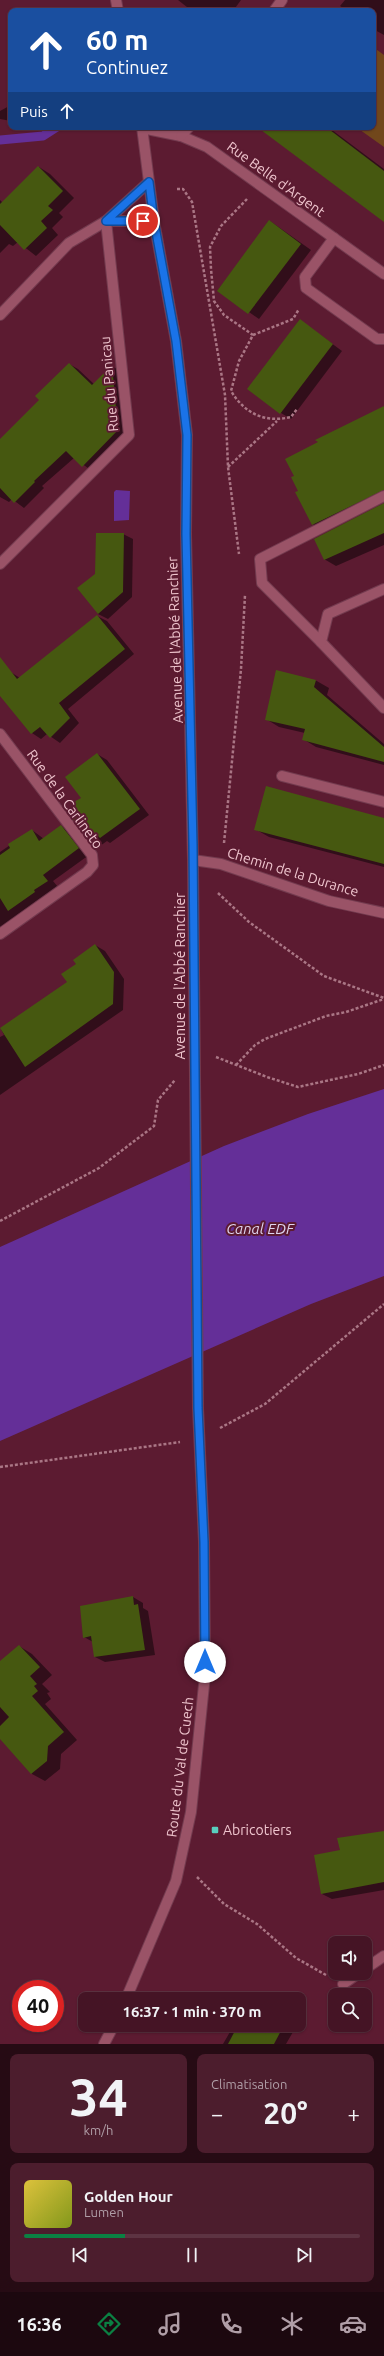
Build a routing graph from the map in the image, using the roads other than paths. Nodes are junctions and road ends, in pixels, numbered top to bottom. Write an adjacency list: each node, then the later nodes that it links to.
1 (142, 130): 5 (street, Avenue de l'Abbé Ranchier)
2 (152, 130): 4 (street, Rue Belle d'Argent)
3 (186, 130): 4 (street)
4 (181, 136): 8 (street, Rue Belle d'Argent)
5 (149, 182): 6 (street); 7 (street, Avenue de l'Abbé Ranchier)
6 (106, 221): 7 (street); 10 (street); 13 (street, Rue du Panicau)
7 (154, 221): 20 (street, Avenue de l'Abbé Ranchier)
8 (334, 238): 9 (street, Rue Belle d'Argent); 11 (street)
9 (384, 274)
10 (0, 315)
11 (384, 339)
12 (384, 496): 15 (street)
13 (0, 564)
14 (384, 589): 15 (street)
15 (321, 642): 16 (street)
16 (384, 708)
17 (0, 734): 22 (street, Rue de la Carlineto)
18 (282, 776): 19 (street)
19 (384, 802)
20 (193, 860): 21 (street, Chemin de la Durance); 23 (street, Avenue de l'Abbé Ranchier)
21 (384, 913)
22 (0, 934)
23 (198, 1408): 28 (street, Route du Val de Cuech)
24 (384, 1956): 25 (street)
25 (372, 1964)
26 (348, 1980): 27 (street)
27 (342, 1984)
28 (129, 1992)
29 (110, 2032): 30 (street)
30 (104, 2044)

